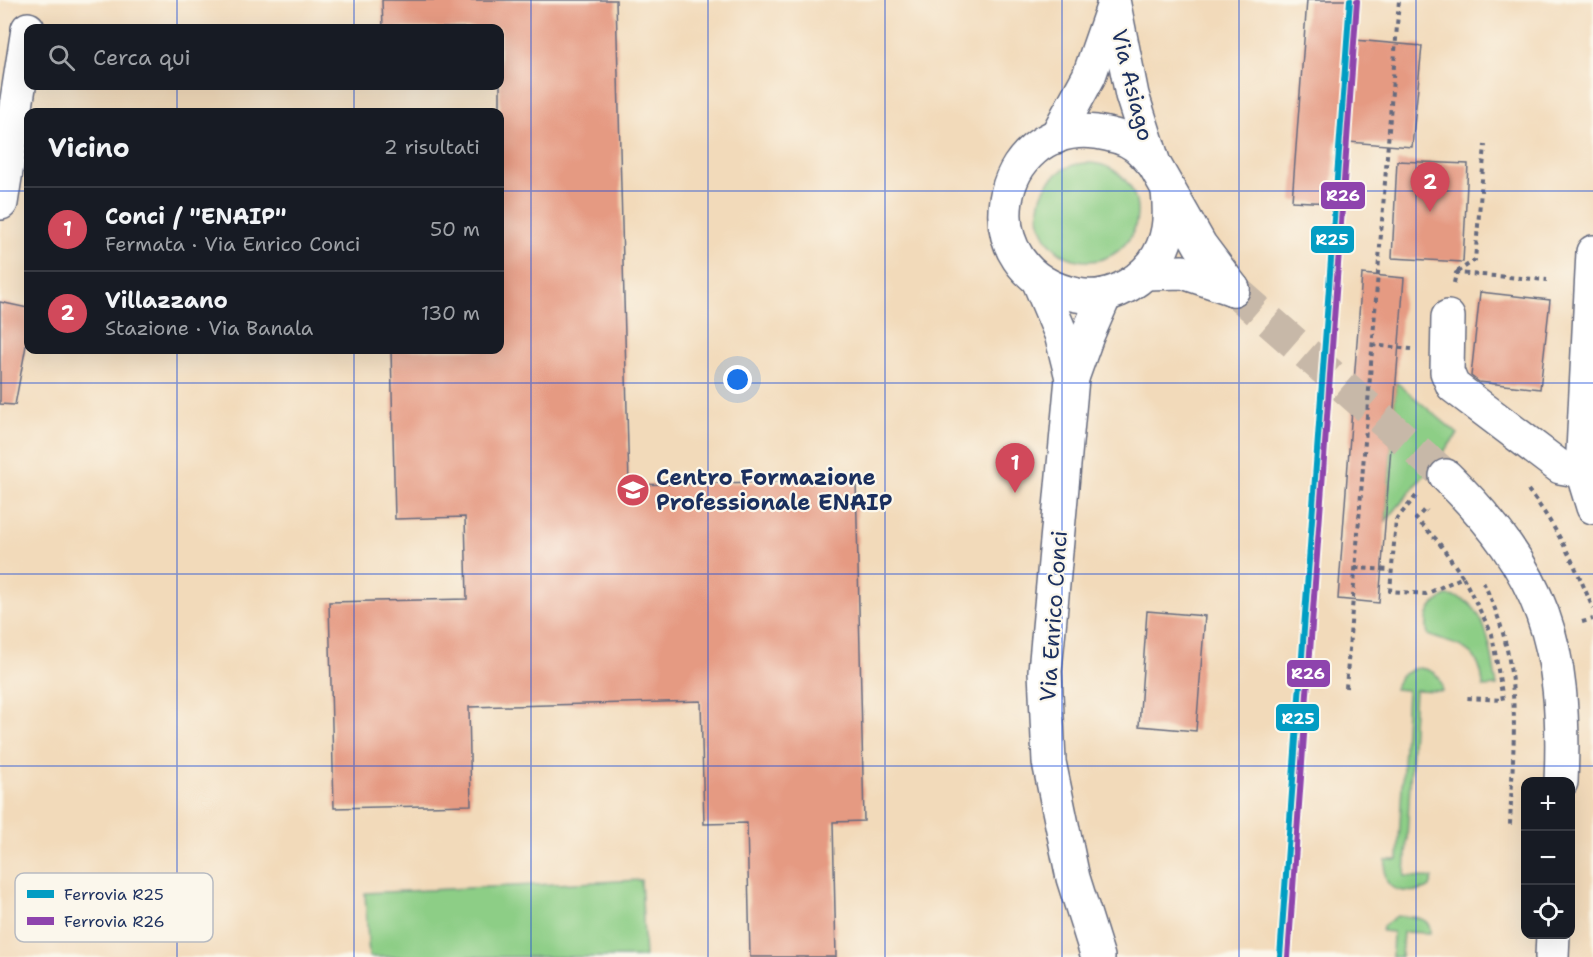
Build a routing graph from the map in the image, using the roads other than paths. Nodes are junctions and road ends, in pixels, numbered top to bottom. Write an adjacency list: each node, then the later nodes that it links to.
1 (33, 0): 3 (main road)
2 (1113, 2): 5 (main road, Via Asiago); 6 (main road, Via Asiago)
3 (29, 24)
4 (24, 55): 7 (main road)
5 (1056, 137): 6 (main road, Via Asiago); 10 (main road, Via Asiago)
6 (1161, 178): 9 (main road, Via Asiago); 9 (main road, Via Asiago)
7 (1, 203)
8 (1593, 252): 14 (main road)
9 (1146, 273): 11 (main road, Via Asiago)
10 (1039, 282): 11 (main road, Via Asiago); 13 (main road, Via Enrico Conci)
11 (1105, 295): 13 (main road, Via Enrico Conci)
12 (1448, 317): 14 (main road)
13 (1072, 378): 19 (main road, Via Enrico Conci)
14 (1582, 471): 16 (main road)
15 (1446, 476): 17 (main road)
16 (1593, 507)
17 (1561, 777)
18 (1553, 939): 20 (main road)
19 (1098, 957)
20 (1552, 957)

